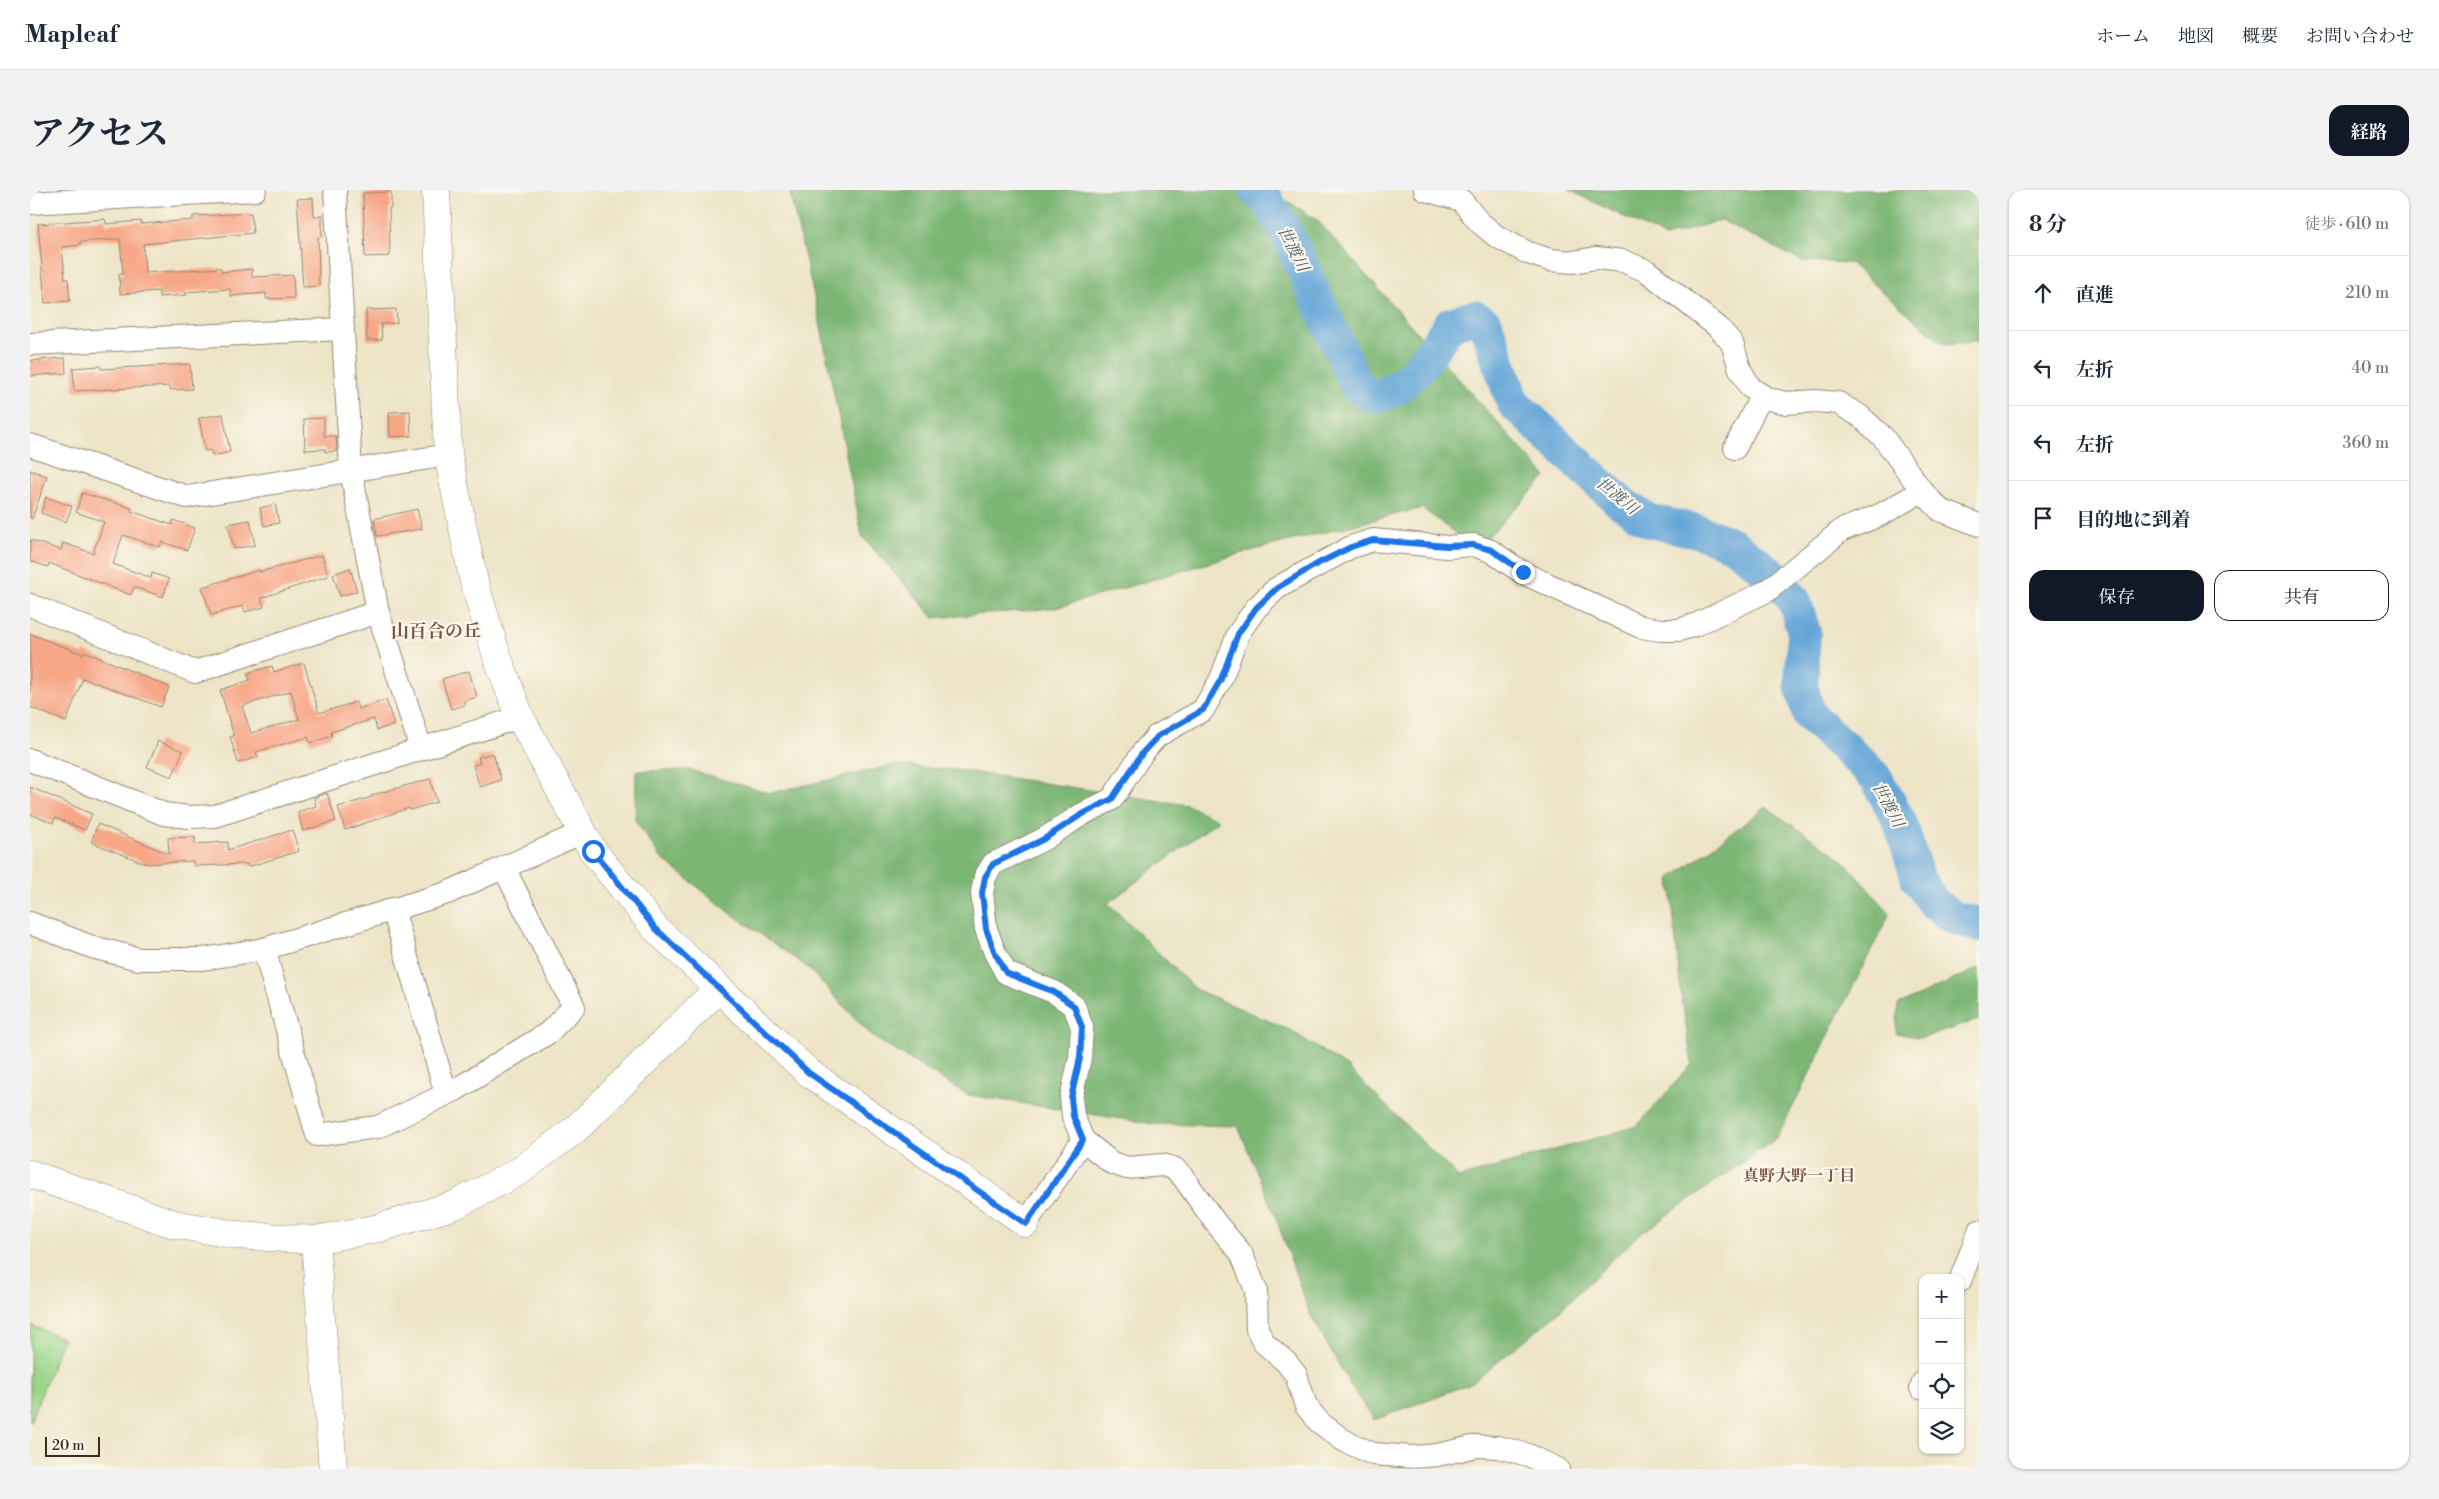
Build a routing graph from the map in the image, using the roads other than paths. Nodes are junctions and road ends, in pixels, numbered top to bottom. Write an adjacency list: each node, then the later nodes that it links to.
1 (255, 190): 5 (street)
2 (335, 190): 6 (street)
3 (436, 190): 11 (street)
4 (1425, 190): 8 (street)
5 (30, 203)
6 (343, 329): 7 (street); 12 (street)
7 (30, 344)
8 (1762, 395): 10 (street); 13 (street)
9 (30, 445): 12 (street)
10 (1735, 448)
11 (448, 455): 12 (street); 17 (street)
12 (351, 471): 16 (street)
13 (1922, 491): 14 (street); 27 (street)
14 (1979, 525)
15 (30, 605): 16 (street)
16 (378, 612): 18 (street)
17 (520, 717): 18 (street); 20 (street)
18 (421, 748): 19 (street)
19 (30, 760)
20 (583, 832): 21 (street); 25 (street)
21 (504, 868): 22 (street); 26 (street)
22 (393, 909): 24 (street); 26 (street)
23 (30, 923): 24 (street)
24 (264, 949): 26 (street)
25 (718, 989): 29 (street); 31 (street)
26 (446, 1094)
27 (1083, 1140): 29 (street); 34 (street)
28 (30, 1174): 31 (street)
29 (1026, 1224)
30 (1979, 1231): 32 (street)
31 (315, 1240): 33 (street)
32 (1963, 1274)
33 (333, 1469)
34 (1558, 1469)

